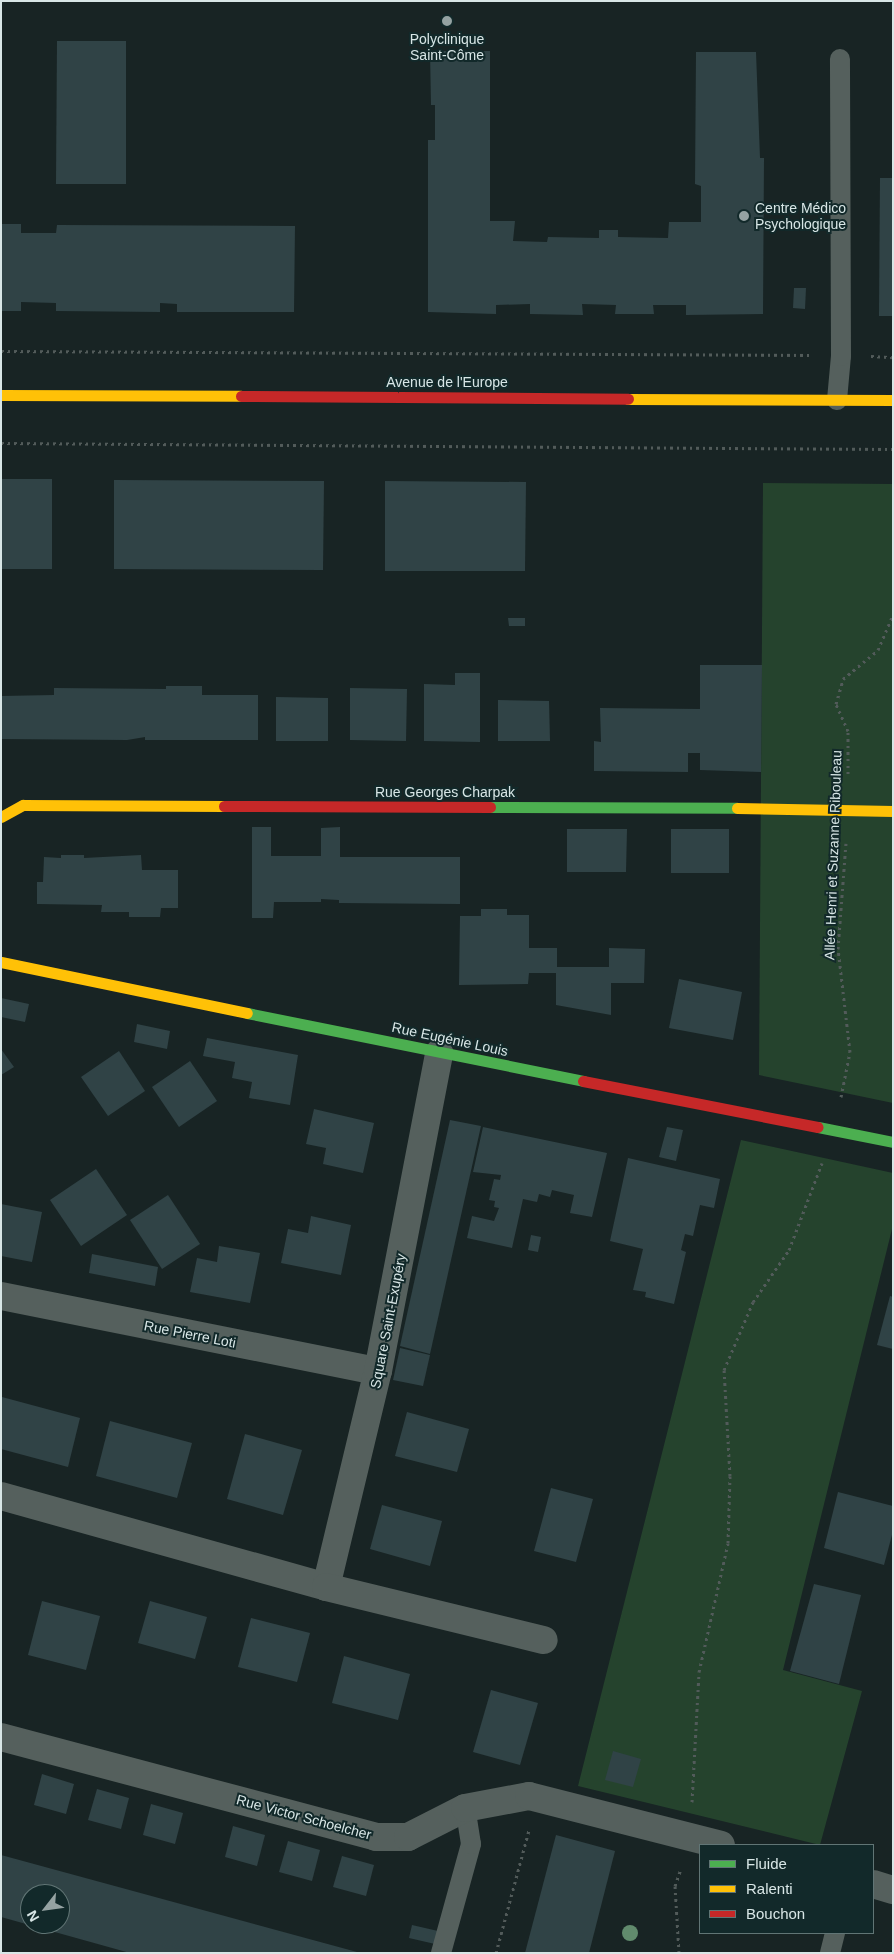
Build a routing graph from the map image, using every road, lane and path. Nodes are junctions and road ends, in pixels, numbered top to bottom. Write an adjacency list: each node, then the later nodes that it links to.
1 (840, 59): 3 (lane)
2 (1, 351): 3 (path)
3 (841, 356): 4 (path); 6 (lane)
4 (893, 356)
5 (1, 395): 6 (street, Avenue de l'Europe)
6 (837, 400): 7 (street, Avenue de l'Europe)
7 (893, 400)
8 (1, 443): 9 (path)
9 (893, 449)
10 (893, 615): 11 (path, Allée Henri et Suzanne Ribouleau)
11 (847, 808): 12 (street, Rue Georges Charpak); 13 (street, Rue Georges Charpak); 16 (path, Allée Henri et Suzanne Ribouleau)
12 (893, 811)
13 (1, 817)
14 (1, 962): 15 (street, Rue Eugénie Louis)
15 (439, 1053): 16 (street, Rue Eugénie Louis); 19 (street, Square Saint-Exupéry)
16 (835, 1129): 17 (street, Rue Eugénie Louis); 26 (path, Allée Henri et Suzanne Ribouleau)
17 (893, 1142)
18 (1, 1296): 19 (street, Rue Pierre Loti)
19 (378, 1371): 21 (street, Square Saint-Exupéry)
20 (1, 1496): 21 (street)
21 (326, 1587): 22 (street)
22 (544, 1640)
23 (1, 1737): 25 (street, Rue Victor Schoelcher)
24 (537, 1798): 25 (street, Rue Victor Schoelcher); 26 (street, Rue Victor Schoelcher); 32 (path)
25 (465, 1808): 31 (lane)
26 (692, 1838): 27 (street, Rue Victor Schoelcher); 33 (path, Allée Henri et Suzanne Ribouleau)
27 (717, 1844)
28 (874, 1884): 29 (street)
29 (893, 1890)
30 (835, 1934): 34 (lane)
31 (441, 1953)
32 (496, 1953)
33 (679, 1953)
34 (830, 1953)

